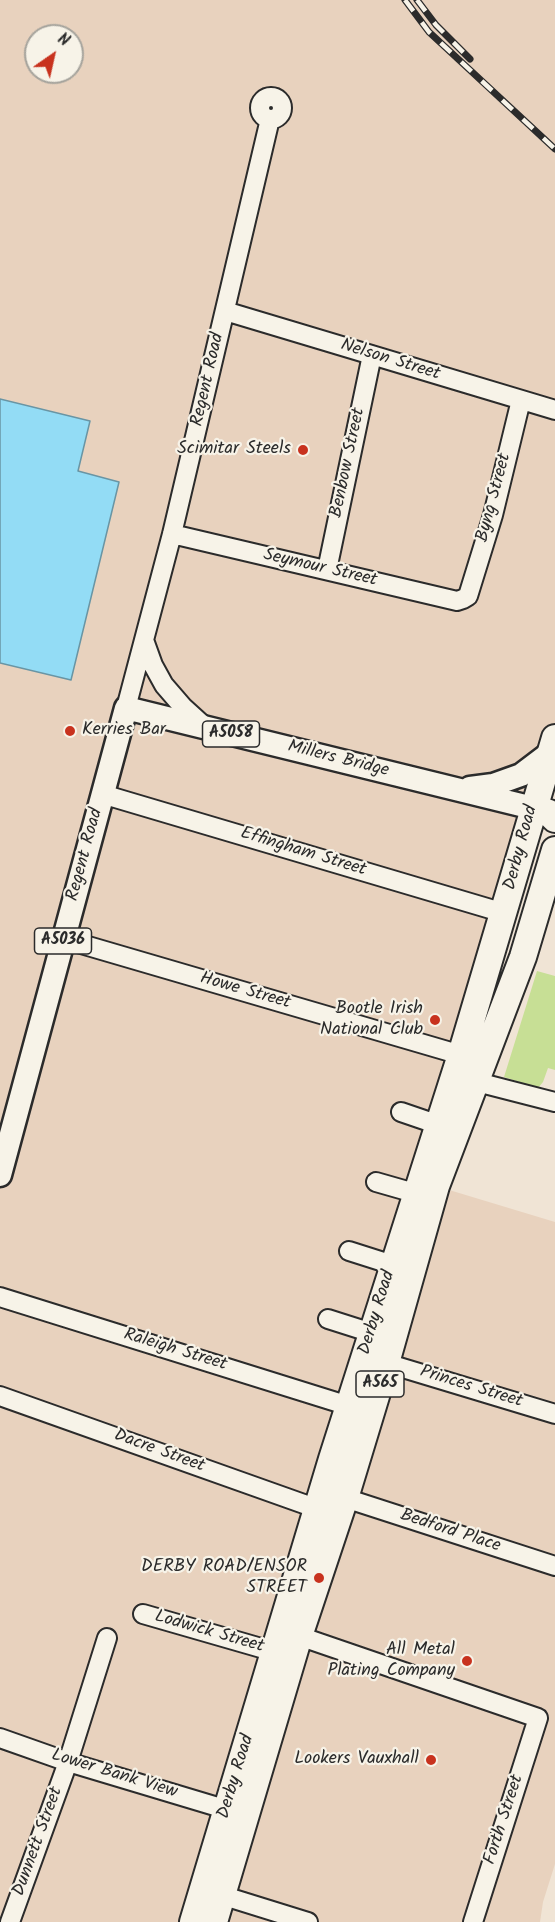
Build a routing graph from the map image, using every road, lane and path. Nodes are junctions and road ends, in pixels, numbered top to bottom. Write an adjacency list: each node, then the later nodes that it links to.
1 (270, 119): 2 (street, Regent Road)
2 (225, 311): 3 (street, Nelson Street); 6 (street, Regent Road)
3 (372, 355): 4 (street, Nelson Street); 7 (street, Benbow Street)
4 (520, 400): 5 (street, Nelson Street); 8 (street, Byng Street)
5 (555, 410)
6 (172, 534): 7 (street, Seymour Street); 9 (street, Regent Road)
7 (327, 570): 8 (street, Seymour Street)
8 (468, 596)
9 (144, 640): 10 (street, Regent Road); 11 (street)
10 (126, 708): 11 (main road, Millers Bridge / A5058); 14 (main road, Regent Road / A5036)
11 (205, 727): 13 (main road, Millers Bridge / A5058)
12 (553, 746): 13 (main road); 15 (highway, Derby Road / A565)
13 (456, 789): 15 (main road, Millers Bridge / A5058)
14 (102, 794): 17 (street, Effingham Street); 18 (main road, Regent Road / A5036)
15 (549, 809): 17 (highway, Derby Road / A565)
16 (555, 850): 20 (highway, Derby Road / A565)
17 (504, 913): 19 (highway, Derby Road / A565)
18 (64, 939): 19 (street, Howe Street); 24 (main road, Regent Road / A5036)
19 (461, 1055): 23 (highway, Derby Road / A565)
20 (477, 1082): 21 (street); 32 (highway, Derby Road / A565)
21 (553, 1095)
22 (401, 1112): 23 (street)
23 (439, 1125): 26 (highway, Derby Road / A565)
24 (0, 1175)
25 (376, 1182): 26 (street)
26 (418, 1194): 28 (highway, Derby Road / A565)
27 (349, 1251): 28 (street)
28 (393, 1265): 31 (highway, Derby Road / A565)
29 (0, 1297): 34 (street, Raleigh Street)
30 (328, 1319): 31 (street)
31 (372, 1333): 34 (highway, Derby Road / A565)
32 (386, 1363): 35 (street, Princes Street); 36 (highway, Derby Road / A565)
33 (0, 1396): 37 (street, Dacre Street)
34 (349, 1406): 37 (highway, Derby Road / A565)
35 (555, 1414)
36 (345, 1498): 38 (street, Bedford Place); 40 (highway, Derby Road / A565)
37 (318, 1509): 42 (highway, Derby Road / A565)
38 (555, 1566)
39 (143, 1614): 42 (street, Lodwick Street)
40 (299, 1636): 46 (highway, Derby Road / A565); 51 (street, Forth Street)
41 (107, 1638): 44 (street, Dunnett Street)
42 (275, 1652): 45 (highway, Derby Road / A565)
43 (0, 1738): 44 (street, Lower Bank View)
44 (68, 1762): 45 (street, Lower Bank View); 47 (street, Dunnett Street)
45 (228, 1810): 48 (highway, Derby Road / A565)
46 (221, 1895): 49 (highway, Derby Road / A565); 50 (street)
47 (10, 1922)
48 (193, 1922)
49 (214, 1922)
50 (308, 1922)
51 (473, 1922)

